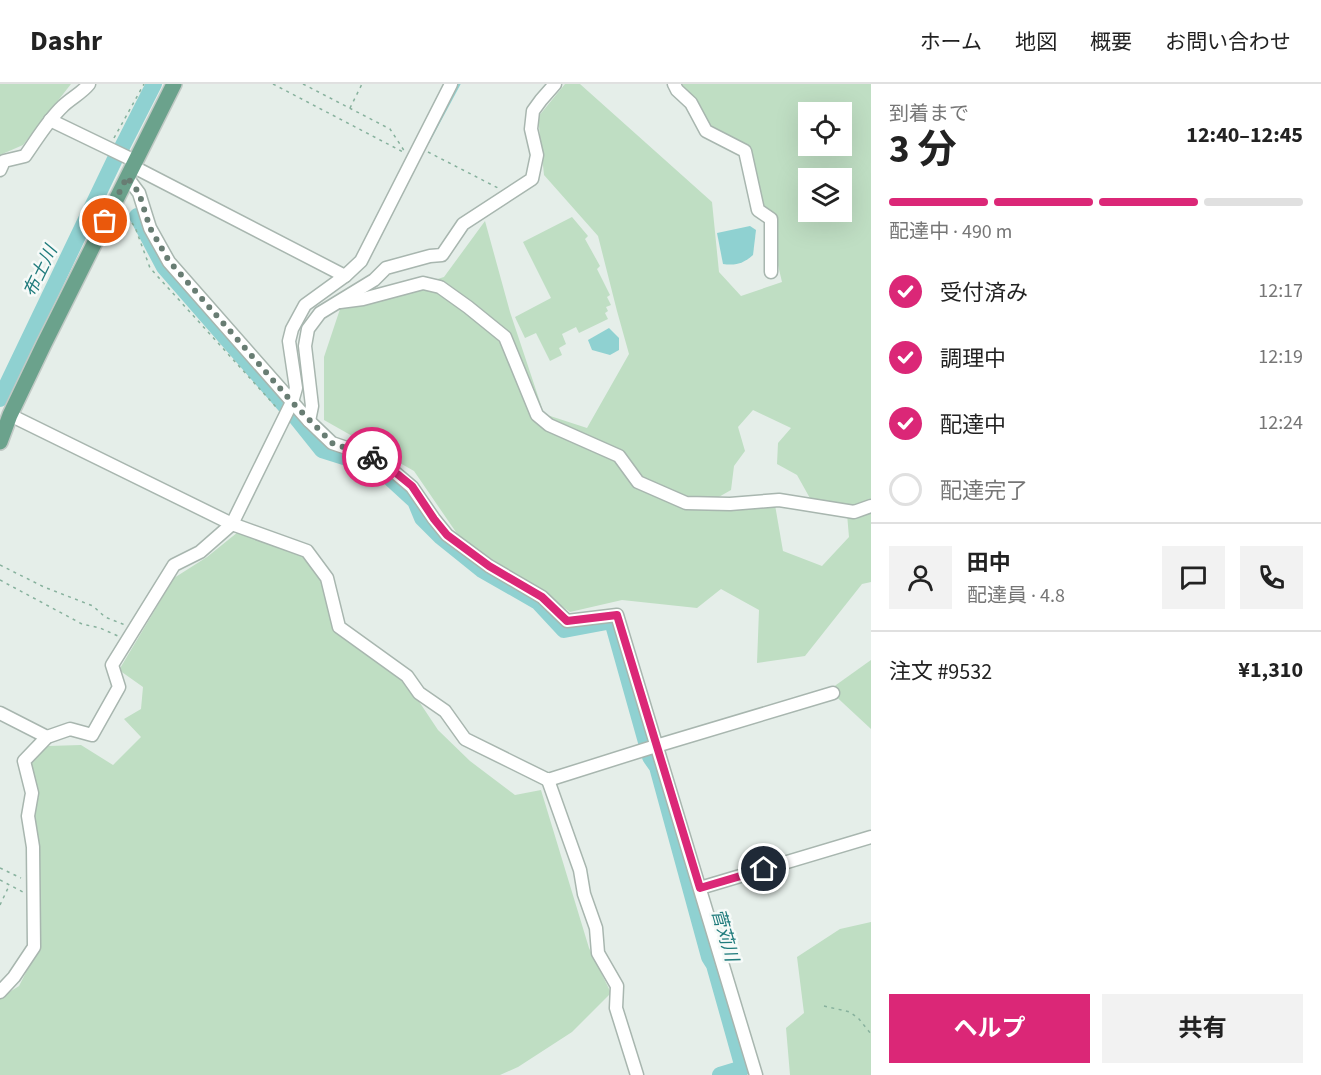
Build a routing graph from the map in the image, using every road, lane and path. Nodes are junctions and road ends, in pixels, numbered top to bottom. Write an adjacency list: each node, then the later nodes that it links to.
1 (88, 84): 11 (street)
2 (144, 84): 13 (path)
3 (174, 84): 14 (main road)
4 (273, 84): 10 (path)
5 (303, 84): 10 (path)
6 (362, 84): 10 (path)
7 (451, 84): 12 (street)
8 (555, 84): 16 (street)
9 (674, 84): 18 (street)
10 (349, 109)
11 (50, 120): 13 (street); 15 (street)
12 (419, 147): 16 (path); 19 (street)
13 (109, 148): 14 (street)
14 (132, 168): 17 (main road); 19 (street); 21 (street)
15 (0, 170)
16 (508, 193): 20 (street)
17 (115, 201): 22 (main road); 23 (path)
18 (771, 272)
19 (345, 276): 21 (street)
20 (340, 302): 24 (street); 26 (street)
21 (292, 402): 23 (street); 24 (street)
22 (10, 415): 25 (main road); 27 (street)
23 (285, 417): 27 (street)
24 (309, 421): 34 (street)
25 (0, 442)
26 (871, 506)
27 (232, 524): 30 (street); 35 (street)
28 (0, 566): 30 (path)
29 (0, 580): 30 (path)
30 (131, 634): 33 (street)
31 (833, 693): 34 (street)
32 (0, 713): 33 (street)
33 (47, 737): 41 (street)
34 (656, 746): 35 (street); 40 (street)
35 (549, 780): 46 (street)
36 (871, 837): 40 (street)
37 (0, 868): 41 (path)
38 (0, 880): 39 (path)
39 (10, 885): 41 (path); 42 (path)
40 (700, 888): 47 (street)
41 (33, 889): 43 (street)
42 (0, 905)
43 (0, 992)
44 (825, 1006): 45 (path)
45 (871, 1034)
46 (637, 1075)
47 (756, 1075)

